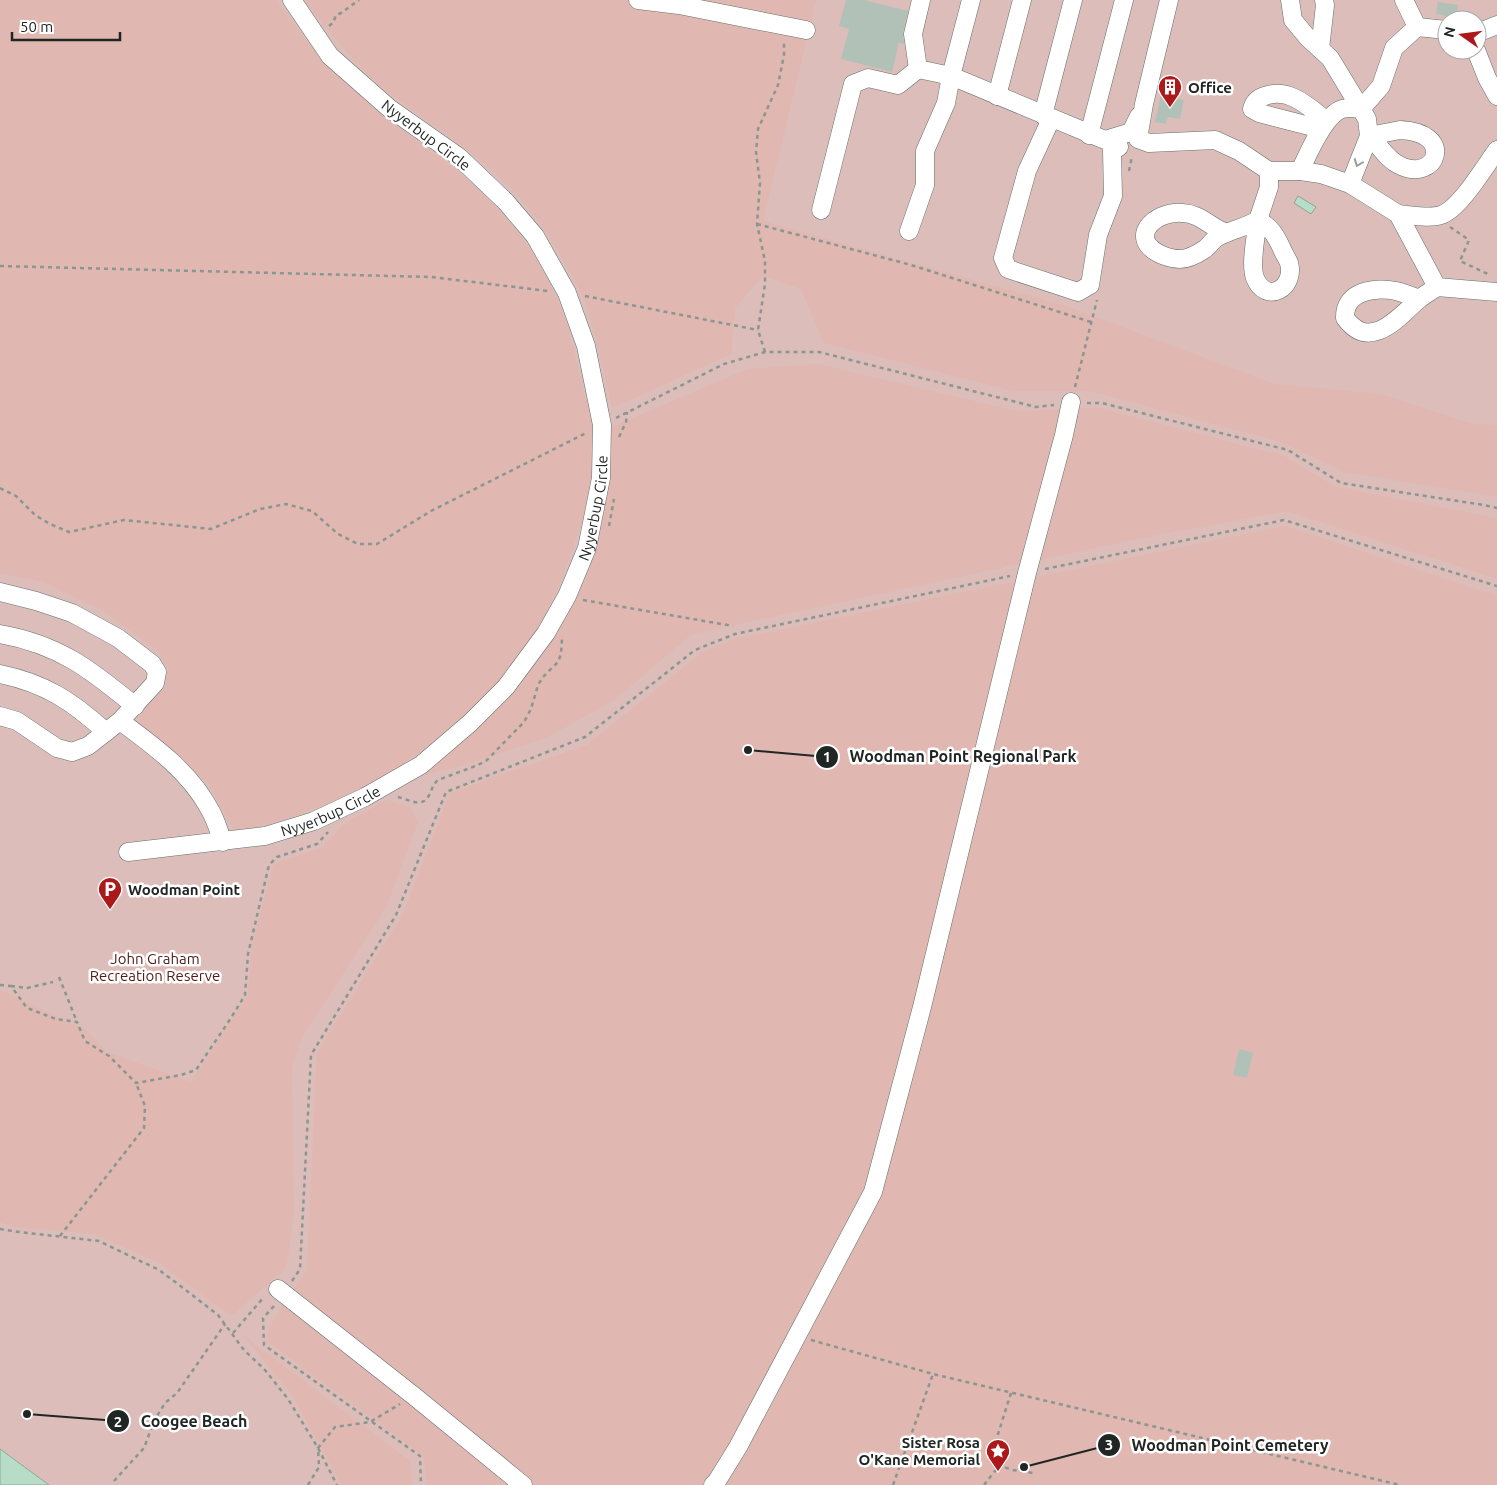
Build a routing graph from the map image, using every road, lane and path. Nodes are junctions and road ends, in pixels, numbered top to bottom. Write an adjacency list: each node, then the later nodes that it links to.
1 (292, 0): 43 (street, Nyyerbup Circle)
2 (359, 0): 15 (path)
3 (638, 0): 13 (street)
4 (921, 0): 20 (street)
5 (971, 0): 21 (street)
6 (1022, 0): 22 (street)
7 (1073, 0): 26 (street)
8 (1124, 0): 27 (street)
9 (1169, 0): 24 (street)
10 (1290, 0): 18 (street)
11 (1324, 0): 18 (street)
12 (1404, 0): 14 (street)
13 (784, 25): 17 (street); 37 (path)
14 (1416, 26): 16 (street); 25 (street)
15 (326, 28)
16 (1437, 29)
17 (806, 30)
18 (1320, 49): 25 (street)
19 (1480, 60): 23 (street)
20 (918, 69): 21 (street); 34 (street)
21 (951, 76): 22 (street); 38 (street)
22 (997, 96): 26 (street)
23 (1497, 96)
24 (1144, 104): 28 (street); 29 (street)
25 (1362, 109): 32 (street); 33 (street, one-way to 33)
26 (1047, 117): 27 (street); 29 (street)
27 (1089, 135): 29 (street)
28 (1138, 139): 29 (street); 31 (street)
29 (1114, 144)
30 (1497, 150): 36 (street)
31 (1269, 171): 32 (street); 39 (street)
32 (1300, 171): 33 (street)
33 (1350, 184): 35 (street)
34 (821, 210)
35 (1398, 214): 36 (street); 42 (street)
36 (1442, 215): 41 (path)
37 (757, 224): 45 (path); 46 (path)
38 (909, 231)
39 (1227, 233)
40 (0, 266): 43 (path)
41 (1494, 284): 42 (street)
42 (1437, 287): 44 (street)
43 (567, 293): 46 (path); 49 (street, Nyyerbup Circle)
44 (1419, 299)
45 (1091, 322)
46 (758, 330): 47 (path)
47 (765, 352): 48 (path); 49 (path)
48 (1071, 402): 51 (path); 52 (street)
49 (602, 425): 50 (path); 55 (street, Nyyerbup Circle)
50 (0, 488)
51 (1497, 508)
52 (1027, 573): 53 (path); 72 (path); 75 (street)
53 (1497, 586)
54 (0, 592): 59 (street)
55 (568, 593): 56 (path); 63 (street, Nyyerbup Circle)
56 (733, 626)
57 (0, 634): 59 (street)
58 (0, 674): 62 (street)
59 (135, 706): 61 (street)
60 (0, 716): 62 (street)
61 (120, 721): 62 (street); 63 (street)
62 (106, 732)
63 (223, 842): 64 (street, Nyyerbup Circle)
64 (128, 852)
65 (59, 977): 68 (path)
66 (53, 982): 67 (path)
67 (11, 986)
68 (77, 1022)
69 (136, 1083): 71 (path)
70 (0, 1229): 71 (path)
71 (60, 1236): 73 (path)
72 (281, 1292): 74 (path); 78 (street); 79 (path)
73 (225, 1324): 74 (path); 83 (path)
74 (233, 1333): 80 (path)
75 (798, 1336): 76 (path); 88 (street)
76 (933, 1374): 77 (path); 89 (path)
77 (1011, 1393): 81 (path); 91 (path)
78 (414, 1396): 79 (path); 87 (street)
79 (370, 1422): 80 (path); 86 (path)
80 (318, 1448): 84 (path); 85 (path)
81 (1001, 1466): 82 (path); 90 (path)
82 (1033, 1472)
83 (114, 1481)
84 (308, 1485)
85 (337, 1485)
86 (421, 1485)
87 (523, 1485)
88 (713, 1485)
89 (893, 1485)
90 (984, 1485)
91 (1400, 1485)

